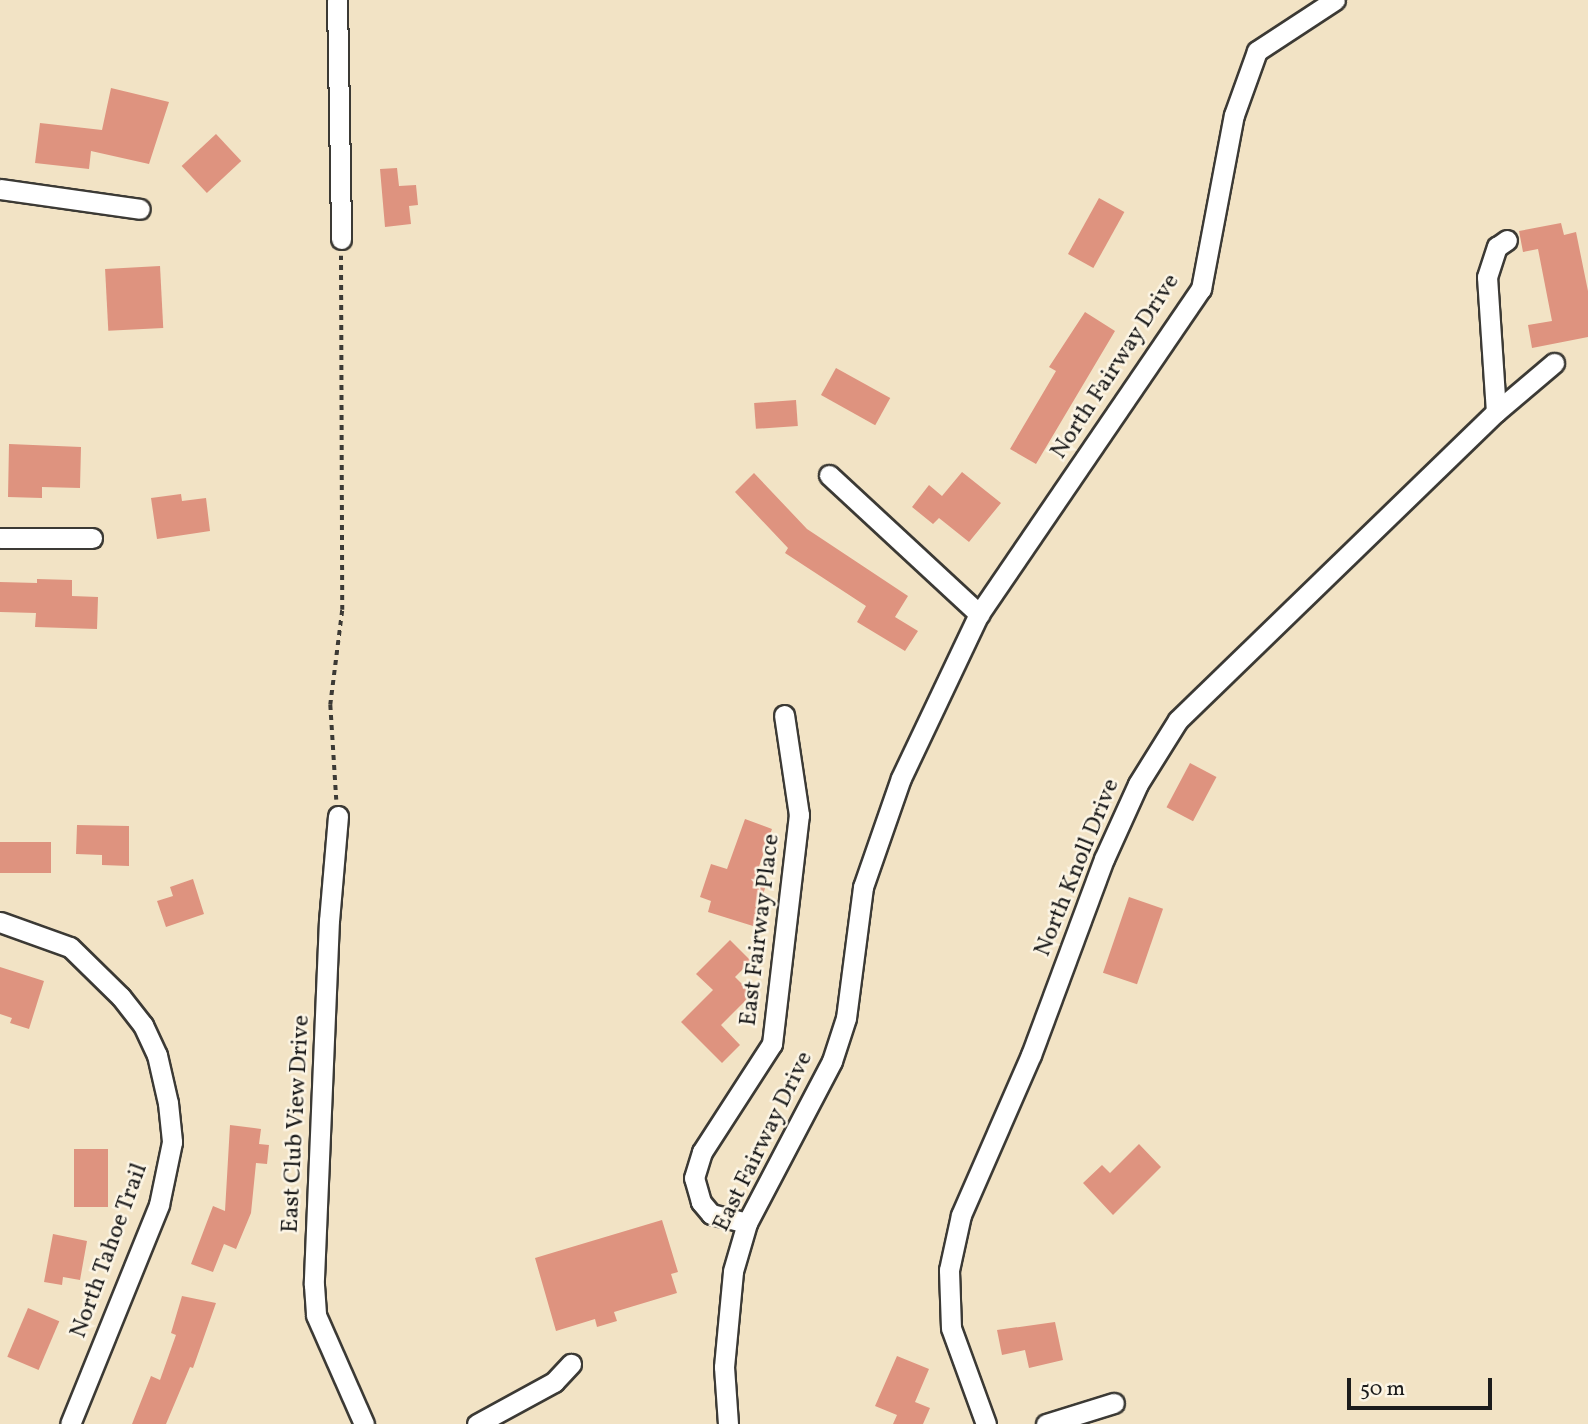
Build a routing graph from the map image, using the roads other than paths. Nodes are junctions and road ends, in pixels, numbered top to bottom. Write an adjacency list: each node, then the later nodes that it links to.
1 (337, 0): 5 (street)
2 (1335, 0): 12 (street, North Fairway Drive)
3 (0, 190): 4 (street)
4 (140, 209)
5 (341, 239)
6 (1507, 240): 8 (street)
7 (1554, 363): 8 (street, North Knoll Drive)
8 (1496, 412): 23 (street, North Knoll Drive)
9 (829, 475): 12 (street)
10 (0, 538): 11 (street)
11 (92, 538)
12 (979, 614): 16 (street, East Fairway Drive)
13 (784, 715): 16 (street, East Fairway Place)
14 (338, 816): 20 (street, East Club View Drive)
15 (0, 922): 19 (street, North Tahoe Trail)
16 (747, 1223): 22 (street, East Fairway Drive)
17 (571, 1364): 21 (street)
18 (1114, 1403): 24 (street)
19 (70, 1424)
20 (364, 1424)
21 (477, 1424)
22 (728, 1424)
23 (986, 1424)
24 (1046, 1424)

